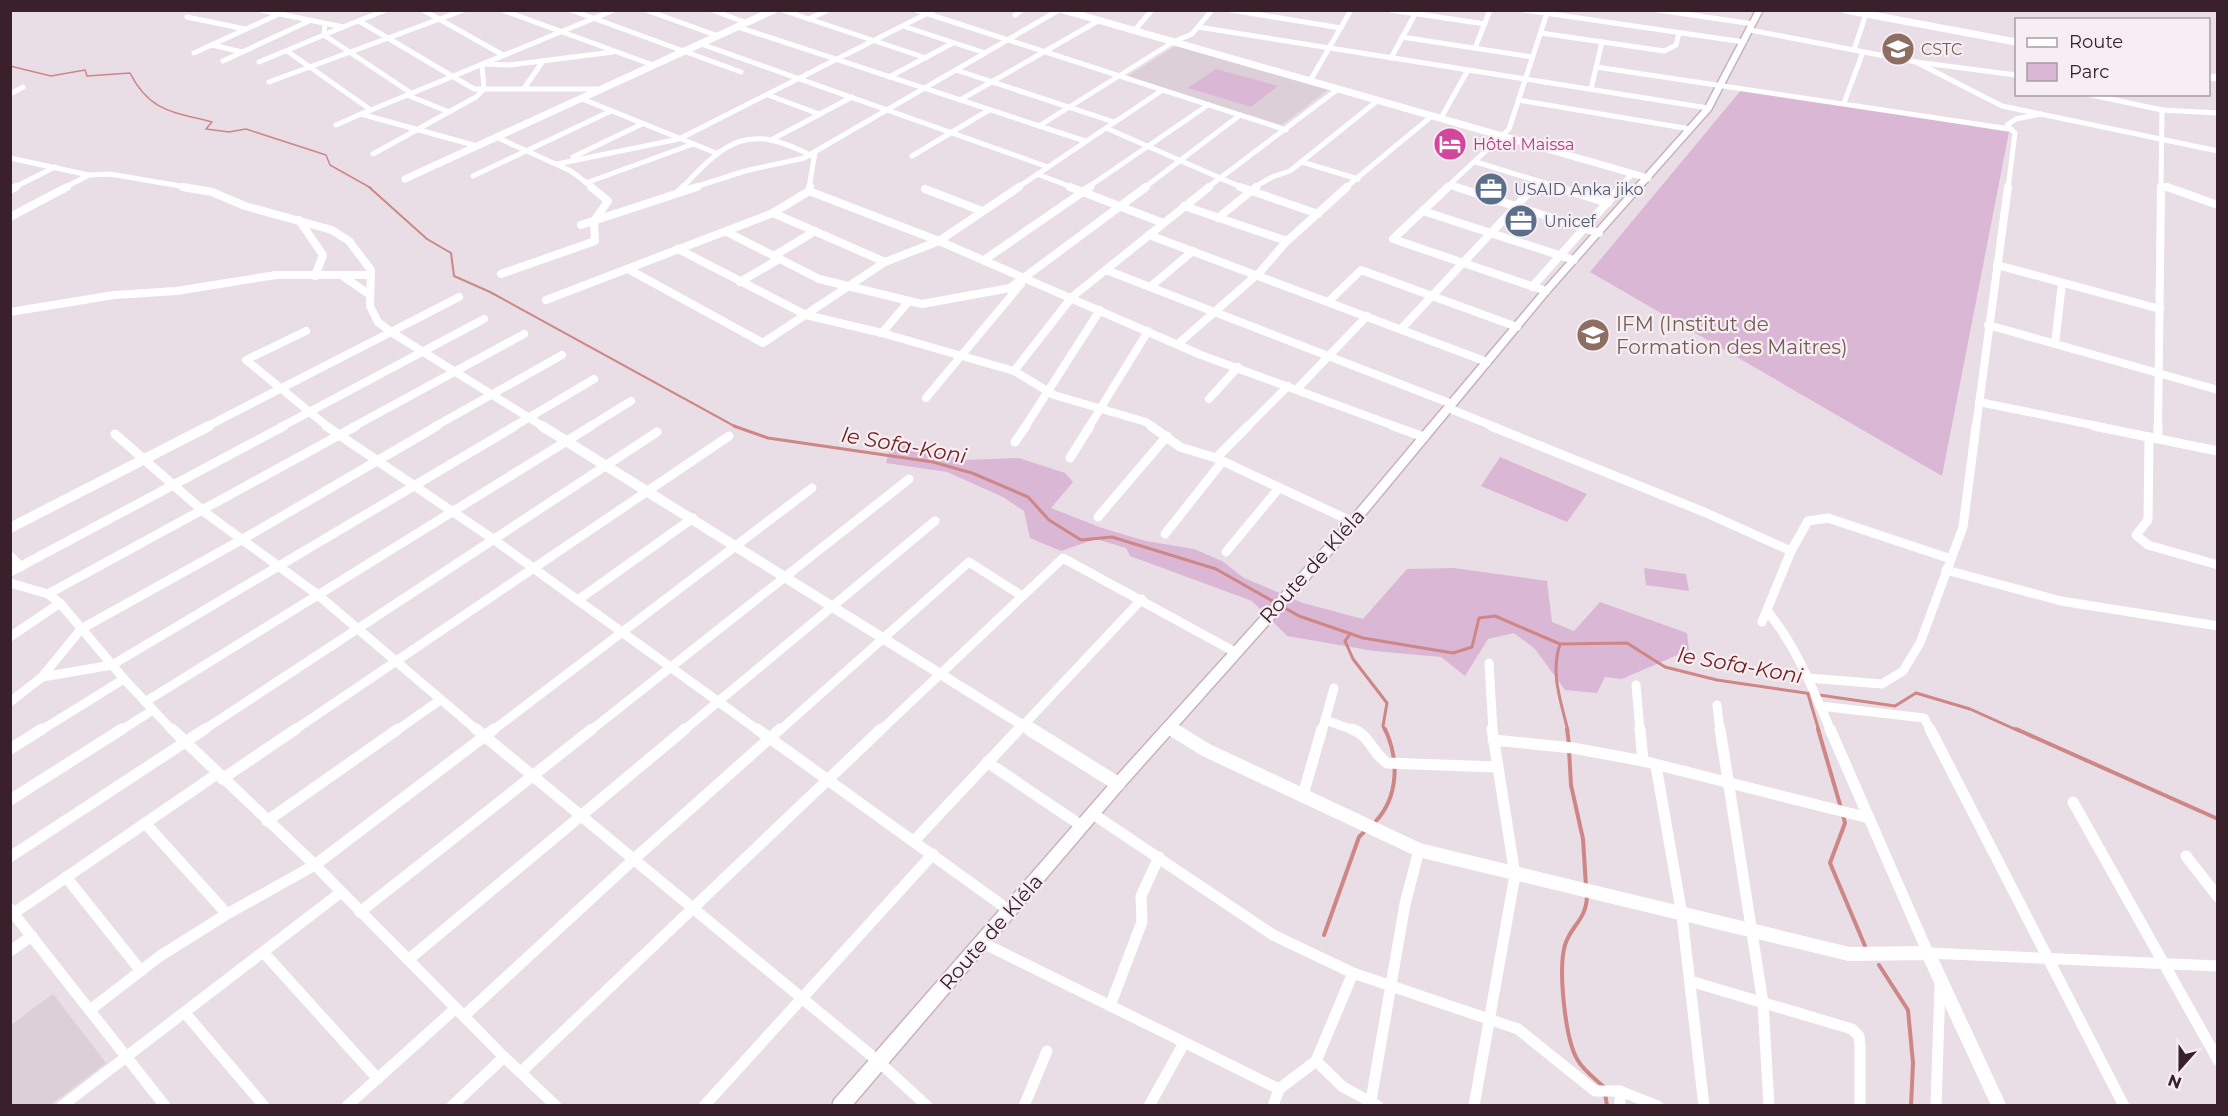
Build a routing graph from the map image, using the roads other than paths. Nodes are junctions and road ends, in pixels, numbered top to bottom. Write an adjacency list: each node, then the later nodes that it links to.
1 (261, 10): 33 (street)
2 (287, 10): 33 (street)
3 (368, 10): 30 (street)
4 (423, 10): 41 (street)
5 (464, 10): 41 (street)
6 (502, 10): 58 (street)
7 (571, 10): 39 (street)
8 (614, 10): 39 (street)
9 (646, 10): 62 (street)
10 (712, 10): 46 (street)
11 (774, 10): 46 (street)
12 (782, 10): 42 (street)
13 (828, 10): 42 (street)
14 (916, 10): 34 (street)
15 (934, 10): 34 (street)
16 (1022, 10): 37 (street)
17 (1061, 10): 45 (street); 65 (street)
18 (1152, 10): 57 (street)
19 (1212, 10): 53 (street)
20 (1231, 10): 40 (street)
21 (1291, 10): 40 (street)
22 (1352, 10): 55 (street)
23 (1391, 10): 35 (street)
24 (1491, 10): 49 (street)
25 (1524, 10): 31 (street)
26 (1608, 10): 47 (street)
27 (1659, 10): 32 (street)
28 (1760, 10): 54 (main road, Route de Kléla)
29 (1845, 10): 36 (street)
30 (383, 12): 44 (street)
31 (1548, 12): 47 (street); 59 (street)
32 (1680, 12): 54 (street)
33 (279, 14): 43 (street); 56 (street)
34 (927, 14): 50 (street); 65 (street)
35 (1415, 14): 49 (street); 63 (street)
36 (1866, 14): 70 (street); 76 (street)
37 (1015, 15)
38 (187, 17): 56 (street)
39 (593, 19): 58 (street); 78 (street)
40 (1285, 19): 55 (street)
41 (440, 20): 64 (street); 86 (street)
42 (810, 20): 66 (street)
43 (309, 21): 48 (street); 79 (street)
44 (359, 21): 51 (street); 64 (street)
45 (1098, 21): 57 (street); 81 (street)
46 (747, 22): 52 (street)
47 (1605, 22): 60 (street)
48 (325, 24): 51 (street); 61 (street)
49 (1485, 24): 75 (street)
50 (903, 26): 66 (street); 71 (street)
51 (343, 27): 61 (street)
52 (738, 27): 62 (street); 90 (street)
53 (1198, 27): 67 (street); 74 (street)
54 (1752, 27): 69 (main road, Route de Kléla); 76 (street)
55 (1341, 28): 74 (street)
56 (245, 29): 73 (street)
57 (1134, 31): 67 (street)
58 (561, 32): 80 (street); 86 (street)
59 (1541, 33): 68 (street); 88 (street)
60 (1679, 33): 68 (street); 69 (street)
61 (324, 35): 77 (street); 84 (street)
62 (718, 36): 72 (street)
63 (1402, 37): 75 (street); 89 (street)
64 (388, 39): 84 (street); 103 (street)
65 (1007, 40): 81 (street); 85 (street)
66 (874, 41): 87 (street); 90 (street)
67 (1173, 42): 105 (street); 108 (street)
68 (1602, 42): 97 (street)
69 (1744, 42): 111 (main road, Route de Kléla)
70 (2015, 42)
71 (953, 43): 85 (street); 87 (street)
72 (701, 44): 78 (street); 106 (street)
73 (212, 45): 79 (street); 83 (street)
74 (1329, 48): 89 (street); 108 (street)
75 (1475, 48): 88 (street)
76 (1854, 50): 82 (street)
77 (286, 51): 93 (street); 98 (street)
78 (684, 51): 96 (street); 101 (street)
79 (242, 52): 91 (street)
80 (613, 52): 92 (street); 96 (street)
81 (1042, 52): 105 (street); 110 (street)
82 (1863, 52): 94 (street); 129 (street)
83 (194, 53)
84 (350, 53): 98 (street); 121 (street)
85 (985, 53): 99 (street)
86 (503, 55): 95 (street)
87 (926, 57): 104 (street)
88 (1532, 57): 107 (street)
89 (1391, 58): 100 (street)
90 (837, 60): 104 (street); 106 (street)
91 (223, 61)
92 (543, 61): 95 (street); 113 (street)
93 (259, 62)
94 (1916, 62): 102 (street); 142 (street)
95 (482, 64): 103 (street); 118 (street)
96 (653, 66): 115 (street)
97 (1596, 67): 111 (street); 117 (street)
98 (309, 68): 109 (street); 133 (street)
99 (956, 70): 110 (street); 114 (street)
100 (1468, 70): 107 (street); 145 (street)
101 (741, 72)
102 (2015, 75)
103 (452, 76): 118 (street); 121 (street)
104 (889, 77): 114 (street)
105 (1117, 77): 119 (street); 131 (street)
106 (800, 79): 122 (street); 124 (street)
107 (1524, 79): 117 (street); 127 (street)
108 (1310, 81): 116 (street)
109 (268, 82)
110 (991, 82): 126 (street); 131 (street)
111 (1722, 85): 129 (street); 132 (main road, Route de Kléla)
112 (23, 87): 120 (street)
113 (525, 87): 115 (street); 118 (street)
114 (925, 88): 126 (street); 134 (street)
115 (600, 89): 125 (street)
116 (1338, 89): 128 (street); 154 (street)
117 (1591, 89): 132 (street)
118 (482, 90): 138 (street)
119 (1161, 91): 130 (street); 146 (street)
120 (10, 94)
121 (409, 94): 133 (street); 138 (street)
122 (768, 95): 141 (street); 159 (street)
123 (2096, 96): 136 (street)
124 (852, 97): 134 (street); 141 (street)
125 (580, 98): 137 (street); 157 (street)
126 (960, 100): 135 (street)
127 (1518, 100): 152 (street); 156 (street)
128 (1377, 101): 144 (street); 173 (street)
129 (1844, 104): 153 (street)
130 (1208, 105): 143 (street); 164 (street)
131 (1069, 107): 146 (street); 149 (street)
132 (1708, 108): 152 (main road, Route de Kléla)
133 (371, 110): 140 (street)
134 (888, 110): 155 (street); 169 (street)
135 (989, 110): 149 (street); 155 (street)
136 (2162, 110): 139 (street); 160 (street)
137 (611, 111): 147 (street); 166 (street)
138 (449, 112): 151 (street)
139 (2217, 113)
140 (361, 114): 148 (street); 151 (street)
141 (819, 114): 158 (street)
142 (2041, 114): 153 (street); 160 (street)
143 (1240, 115): 154 (street); 172 (street)
144 (1432, 116): 145 (street); 185 (street)
145 (1441, 118): 156 (street)
146 (1114, 122): 150 (street)
147 (642, 124): 159 (street); 175 (street)
148 (336, 125)
149 (1039, 126): 161 (street)
150 (1106, 128): 161 (street); 164 (street)
151 (417, 129): 163 (street); 168 (street)
152 (1690, 129): 184 (main road, Route de Kléla)
153 (2010, 129): 227 (street)
154 (1286, 130): 182 (street)
155 (951, 132): 170 (street); 177 (street)
156 (1503, 135): 174 (street); 178 (street)
157 (496, 137): 163 (street); 166 (street)
158 (773, 138): 167 (street); 169 (street)
159 (679, 139): 162 (street); 175 (street)
160 (2161, 139): 165 (street); 189 (street)
161 (1085, 141): 177 (street)
162 (693, 144): 167 (street); 187 (street)
163 (477, 146): 183 (street)
164 (1149, 146): 172 (street); 194 (street)
165 (2217, 151)
166 (529, 152): 175 (street); 181 (street)
167 (716, 153): 195 (street)
168 (373, 154)
169 (813, 154): 192 (street); 195 (street)
170 (912, 156)
171 (10, 158): 176 (street)
172 (1182, 160): 182 (street); 200 (street)
173 (1302, 162): 185 (street); 193 (street)
174 (1476, 162): 186 (street); 188 (street)
175 (557, 164): 187 (street)
176 (55, 167): 179 (street); 191 (street)
177 (1048, 167): 180 (street)
178 (1634, 173): 184 (street); 196 (street)
179 (89, 174): 205 (street); 207 (street)
180 (1037, 174): 194 (street); 201 (street)
181 (473, 176)
182 (1222, 177): 193 (street); 198 (street)
183 (405, 178)
184 (1648, 178): 214 (main road, Route de Kléla)
185 (1358, 179): 204 (street)
186 (1539, 182): 196 (street); 199 (street)
187 (586, 183): 208 (street)
188 (1450, 185): 199 (street); 202 (street)
189 (2161, 185): 197 (street); 249 (street)
190 (926, 189): 201 (street)
191 (10, 190)
192 (809, 191): 203 (street); 217 (street)
193 (1249, 191): 204 (street); 206 (street)
194 (1083, 192): 200 (street); 223 (street)
195 (677, 194): 208 (street)
196 (1608, 203): 211 (street)
197 (2217, 205)
198 (1184, 206): 206 (street); 209 (street)
199 (1515, 206): 211 (street); 215 (street)
200 (1120, 207): 209 (street); 235 (street)
201 (982, 211): 217 (street)
202 (1423, 211): 215 (street); 226 (street)
203 (773, 213): 212 (street); 213 (street)
204 (1318, 214): 218 (street)
205 (10, 217)
206 (1218, 218): 218 (street)
207 (299, 220): 231 (street); 233 (street)
208 (594, 221): 210 (street); 230 (street)
209 (1163, 224): 216 (street)
210 (581, 225)
211 (1586, 228): 214 (street); 221 (street)
212 (815, 231): 222 (street); 225 (street)
213 (727, 232): 219 (street); 222 (street)
214 (1599, 232): 224 (main road, Route de Kléla)
215 (1490, 233): 221 (street); 226 (street)
216 (1149, 235): 220 (street); 229 (street)
217 (939, 241): 223 (street); 225 (street)
218 (1287, 241): 232 (street)
219 (678, 249): 228 (street); 236 (street)
220 (1193, 251): 232 (street); 238 (street)
221 (1560, 255): 224 (street); 239 (street)
222 (776, 257): 236 (street); 240 (street)
223 (984, 260): 235 (street)
224 (1574, 260): 241 (main road, Route de Kléla)
225 (885, 262): 240 (street)
226 (1462, 263): 239 (street); 245 (street)
227 (1997, 265): 237 (street); 256 (street)
228 (628, 268): 246 (street); 253 (street)
229 (1106, 270): 238 (street); 244 (street)
230 (501, 274)
231 (370, 275): 234 (street); 242 (street)
232 (1256, 275): 248 (street); 252 (street)
233 (315, 276): 234 (street); 251 (street)
234 (344, 277): 242 (street)
235 (1026, 278): 244 (street); 247 (street); 268 (street)
236 (740, 282): 253 (street)
237 (2062, 283): 249 (street); 265 (street)
238 (1150, 287): 252 (street)
239 (1532, 287): 241 (street)
240 (846, 288): 247 (street); 253 (street)
241 (1546, 291): 257 (main road, Route de Kléla)
242 (369, 295): 261 (street)
243 (459, 297): 261 (street)
244 (1072, 297): 250 (street); 272 (street)
245 (1431, 297): 248 (street); 257 (street); 258 (street)
246 (546, 300)
247 (909, 301): 262 (street)
248 (1328, 302): 254 (street)
249 (2160, 309): 274 (street)
250 (1100, 310): 260 (street); 280 (street)
251 (10, 312)
252 (1214, 312): 264 (street); 269 (street)
253 (806, 315): 262 (street)
254 (1366, 316): 258 (street); 269 (street)
255 (484, 319): 266 (street)
256 (1988, 325): 265 (street); 285 (street)
257 (1517, 327): 270 (main road, Route de Kléla)
258 (1401, 329): 270 (street)
259 (306, 331): 278 (street)
260 (1148, 331): 264 (street); 287 (street)
261 (391, 332): 266 (street); 278 (street)
262 (882, 333): 268 (street)
263 (524, 334): 273 (street)
264 (1178, 344): 271 (street)
265 (2055, 344): 274 (street)
266 (424, 352): 273 (street); 288 (street)
267 (562, 355): 281 (street)
268 (959, 356): 272 (street); 282 (street)
269 (1329, 356): 277 (street); 286 (street)
270 (1487, 362): 286 (main road, Route de Kléla)
271 (1238, 367): 276 (street); 283 (street)
272 (1014, 371): 280 (street)
273 (457, 372): 281 (street); 292 (street)
274 (2160, 373): 279 (street); 296 (street)
275 (594, 379): 289 (street)
276 (1288, 386): 277 (street); 303 (street)
277 (1297, 389): 295 (street)
278 (279, 390): 288 (street); 301 (street)
279 (2217, 390)
280 (1047, 391): 287 (street); 298 (street)
281 (494, 395): 289 (street); 302 (street)
282 (926, 398)
283 (1209, 399)
284 (632, 400): 297 (street)
285 (1979, 402): 296 (street); 325 (street)
286 (1450, 406): 295 (main road, Route de Kléla); 322 (street)
287 (1100, 408): 294 (street); 300 (street)
288 (310, 412): 292 (street); 307 (street)
289 (530, 417): 297 (street); 306 (street)
290 (657, 432): 304 (street)
291 (115, 434): 301 (street)
292 (339, 436): 302 (street); 311 (street)
293 (729, 436): 310 (street)
294 (1167, 436): 303 (street); 313 (street)
295 (1424, 437): 316 (main road, Route de Kléla)
296 (2153, 438): 299 (street); 326 (street)
297 (568, 442): 304 (street); 312 (street)
298 (1015, 442)
299 (2217, 451)
300 (1070, 458)
301 (144, 459): 307 (street); 317 (street)
302 (376, 460): 306 (street); 319 (street)
303 (1219, 460): 309 (street); 318 (street)
304 (606, 466): 310 (street); 320 (street)
305 (909, 479): 332 (street)
306 (413, 485): 312 (street); 327 (street)
307 (174, 486): 311 (street); 328 (street)
308 (812, 488): 321 (street)
309 (1280, 488): 316 (street); 323 (street)
310 (647, 491): 314 (street); 329 (street)
311 (202, 511): 319 (street); 334 (street)
312 (452, 513): 320 (street); 335 (street)
313 (1098, 517)
314 (693, 518): 321 (street); 338 (street)
315 (935, 521): 340 (street)
316 (1353, 522): 349 (main road, Route de Kléla)
317 (10, 528)
318 (1165, 534)
319 (243, 539): 327 (street); 345 (street)
320 (493, 539): 329 (street); 344 (street)
321 (735, 546): 332 (street); 346 (street)
322 (1791, 551): 325 (street); 341 (street)
323 (1226, 552)
324 (10, 556): 328 (street)
325 (1951, 559): 330 (street)
326 (2217, 565)
327 (279, 566): 335 (street); 352 (street)
328 (21, 567): 331 (street)
329 (534, 569): 338 (street); 350 (street)
330 (1946, 570): 343 (street); 356 (street)
331 (10, 572)
332 (785, 576): 340 (street); 353 (street)
333 (10, 583): 334 (street)
334 (48, 594): 339 (street)
335 (318, 595): 344 (street); 364 (street)
336 (1022, 596): 337 (street); 348 (street); 354 (street)
337 (1142, 599): 349 (street); 367 (street)
338 (578, 600): 346 (street)
339 (60, 603): 345 (street); 347 (street)
340 (833, 605): 348 (street); 361 (street)
341 (1767, 611): 342 (street); 356 (street)
342 (1762, 622)
343 (2217, 626)
344 (355, 628): 350 (street); 372 (street)
345 (81, 629): 352 (street); 355 (street)
346 (621, 631): 353 (street); 369 (street)
347 (10, 637)
348 (886, 639): 354 (street); 370 (street)
349 (1235, 652): 368 (main road, Route de Kléla)
350 (394, 662): 360 (street); 379 (street)
351 (1489, 663): 371 (street)
352 (112, 665): 355 (street); 357 (street)
353 (669, 665): 361 (street); 378 (street)
354 (940, 671): 367 (street); 380 (street)
355 (42, 677): 362 (street)
356 (1808, 678): 365 (street)
357 (124, 680): 364 (street); 373 (street)
358 (1636, 685): 374 (street)
359 (1334, 687): 366 (street)
360 (441, 700): 369 (street); 389 (street)
361 (720, 701): 370 (street); 387 (street)
362 (10, 702)
363 (1717, 705): 381 (street)
364 (149, 706): 372 (street); 384 (street)
365 (1820, 706): 388 (street); 416 (street)
366 (1325, 720): 377 (street); 383 (street)
367 (1024, 724): 375 (street); 382 (street)
368 (1168, 727): 382 (main road, Route de Kléla); 383 (street)
369 (484, 737): 378 (street); 399 (street)
370 (773, 738): 380 (street); 398 (street)
371 (1493, 740): 374 (street); 377 (street)
372 (184, 742): 379 (street); 396 (street)
373 (10, 749)
374 (1643, 761): 376 (street)
375 (987, 762): 391 (street); 392 (street)
376 (1656, 766): 381 (street); 409 (street)
377 (1497, 767): 400 (street)
378 (531, 774): 387 (street); 407 (street)
379 (219, 777): 389 (street); 390 (street)
380 (830, 780): 392 (street); 404 (street)
381 (1726, 781): 388 (street); 410 (street)
382 (1118, 784): 386 (main road, Route de Kléla)
383 (1303, 795): 393 (street)
384 (10, 800)
385 (2073, 802): 418 (street)
386 (1093, 813): 391 (main road, Route de Kléla); 397 (street)
387 (581, 817): 398 (street); 417 (street)
388 (1869, 818): 415 (street)
389 (267, 820): 399 (street)
390 (145, 822): 401 (street); 408 (street)
391 (1082, 826): 405 (main road, Route de Kléla)
392 (914, 841): 394 (street)
393 (1419, 850): 400 (street); 424 (street)
394 (933, 854): 405 (street); 425 (street)
395 (2186, 856): 403 (street)
396 (10, 857)
397 (1159, 858): 421 (street); 427 (street)
398 (633, 860): 404 (street); 429 (street)
399 (315, 865): 402 (street); 408 (street)
400 (1515, 875): 409 (street); 431 (street)
401 (66, 877): 406 (street); 420 (street)
402 (340, 893): 407 (street); 414 (street)
403 (2217, 897)
404 (693, 910): 425 (street); 439 (street)
405 (1010, 910): 412 (main road, Route de Kléla)
406 (12, 911): 411 (street)
407 (360, 912): 417 (street)
408 (227, 914): 420 (street)
409 (1682, 915): 410 (street); 422 (street)
410 (1753, 933): 415 (street); 426 (street)
411 (32, 936): 413 (street); 428 (street)
412 (982, 943): 427 (street); 437 (main road, Route de Kléla)
413 (10, 951)
414 (264, 953): 430 (street); 440 (street)
415 (1928, 953): 416 (street); 423 (street)
416 (2048, 957): 418 (street); 464 (street)
417 (408, 960): 429 (street)
418 (2161, 961): 419 (street); 436 (street)
419 (2217, 966)
420 (141, 971): 428 (street)
421 (1353, 973): 424 (street); 438 (street)
422 (1690, 981): 426 (street); 459 (street)
423 (1941, 981): 462 (street); 463 (street)
424 (1391, 986): 431 (street); 443 (street)
425 (803, 999): 437 (street); 450 (street)
426 (1763, 1003): 460 (street); 461 (street)
427 (1110, 1006): 432 (street)
428 (90, 1010): 434 (street)
429 (460, 1012): 435 (street); 440 (street)
430 (185, 1013): 434 (street); 446 (street)
431 (1489, 1019): 442 (street); 456 (street)
432 (1184, 1043): 441 (street); 454 (street)
433 (1047, 1051): 453 (street)
434 (126, 1056): 444 (street); 445 (street)
435 (504, 1058): 439 (street); 448 (street)
436 (2217, 1060)
437 (878, 1061): 451 (main road, Route de Kléla); 452 (street)
438 (1316, 1061): 441 (street); 443 (street)
439 (521, 1072): 449 (street)
440 (378, 1079): 447 (street)
441 (1279, 1089): 455 (street)
442 (1609, 1091): 457 (street); 458 (street)
443 (1373, 1105)
444 (62, 1106)
445 (165, 1106)
446 (264, 1106)
447 (347, 1106)
448 (452, 1106)
449 (556, 1106)
450 (704, 1106)
451 (840, 1106)
452 (927, 1106)
453 (1024, 1106)
454 (1149, 1106)
455 (1273, 1106)
456 (1474, 1106)
457 (1620, 1106)
458 (1658, 1106)
459 (1704, 1106)
460 (1770, 1106)
461 (1860, 1106)
462 (1936, 1106)
463 (1999, 1106)
464 (2124, 1106)

